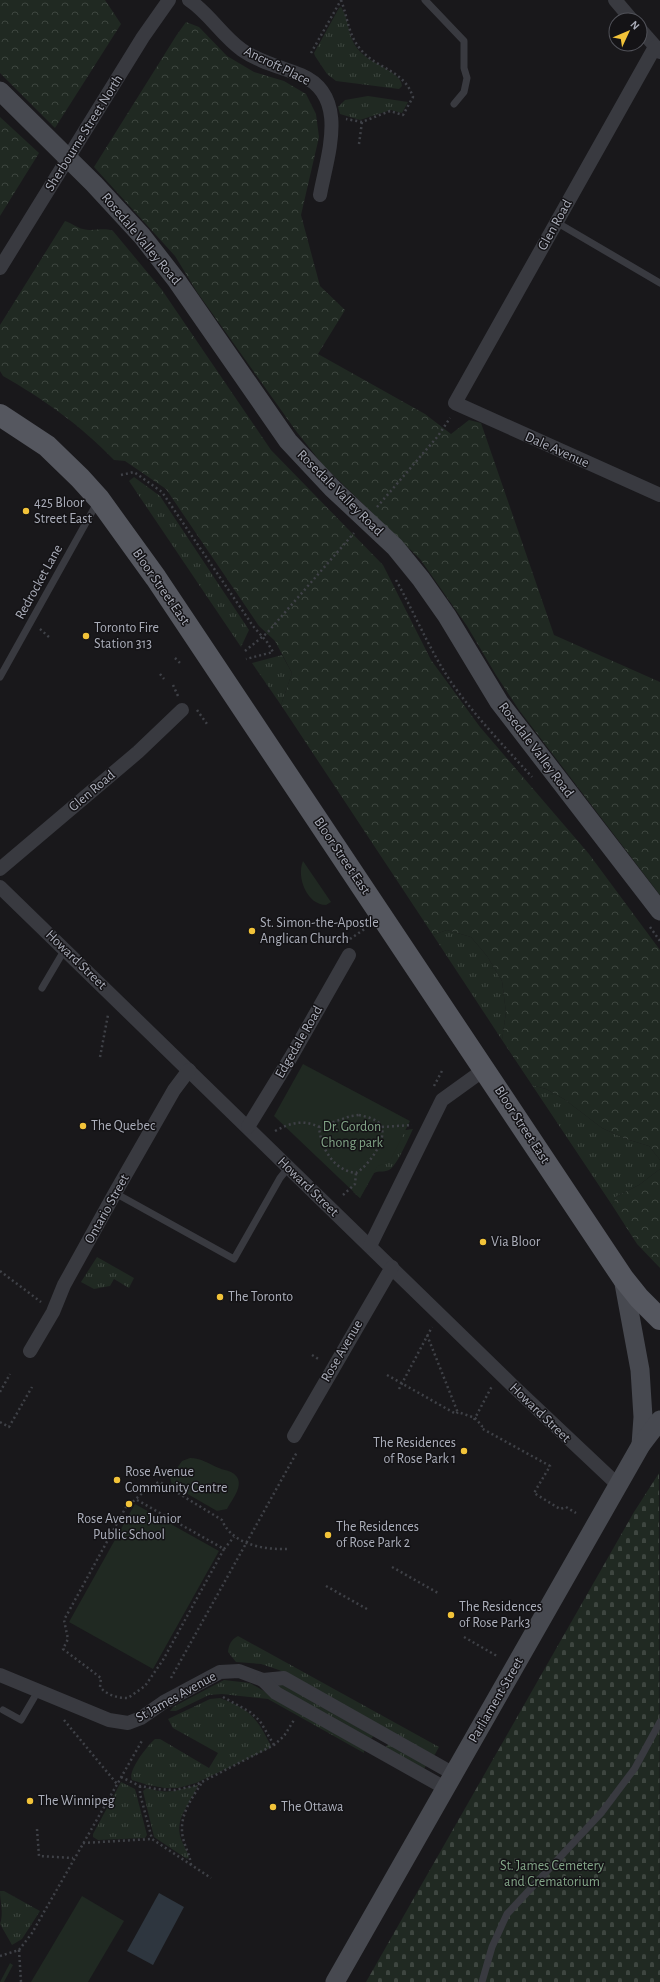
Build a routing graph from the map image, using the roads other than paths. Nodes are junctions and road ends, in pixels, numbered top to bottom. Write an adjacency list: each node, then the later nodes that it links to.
1 (169, 0): 12 (street, Sherbourne Street North)
2 (189, 0): 10 (street, Ancroft Place)
3 (425, 0): 9 (lane)
4 (615, 0): 5 (street)
5 (625, 12)
6 (648, 38): 7 (street)
7 (658, 50): 11 (street, Glen Road)
8 (0, 91): 22 (street, Rosedale Valley Road)
9 (454, 104)
10 (320, 195)
11 (556, 222): 13 (lane); 14 (street, Glen Road)
12 (0, 268)
13 (660, 283)
14 (455, 403): 16 (street, Dale Avenue)
15 (0, 415): 17 (main road, Bloor Street East)
16 (660, 495)
17 (99, 499): 18 (lane, Redrocket Lane); 26 (main road, Bloor Street East)
18 (0, 677)
19 (180, 704): 20 (street, Glen Road)
20 (0, 869)
21 (0, 887): 23 (street, Howard Street)
22 (660, 912)
23 (65, 949): 25 (lane); 27 (street, Howard Street)
24 (349, 955): 28 (street, Edgedale Road)
25 (42, 988)
26 (485, 1069): 31 (street); 33 (main road, Bloor Street East)
27 (189, 1070): 28 (street, Howard Street); 30 (street, Ontario Street)
28 (248, 1127): 29 (street, Howard Street)
29 (288, 1168): 30 (lane); 31 (street, Howard Street)
30 (115, 1193): 35 (street, Ontario Street)
31 (370, 1246): 32 (street, Howard Street)
32 (392, 1267): 37 (street, Rose Avenue); 39 (street, Howard Street)
33 (623, 1278): 34 (main road, Bloor Street East); 38 (street)
34 (660, 1319)
35 (30, 1350)
36 (660, 1420): 38 (street, Parliament Street)
37 (297, 1441)
38 (641, 1445): 39 (street, Parliament Street)
39 (618, 1485): 44 (street, Parliament Street)
40 (0, 1675): 41 (street, St James Avenue)
41 (38, 1691): 42 (lane); 44 (street, St James Avenue)
42 (3, 1710)
43 (660, 1722): 46 (lane)
44 (449, 1781): 45 (street, Parliament Street)
45 (335, 1982)
46 (482, 1982)

